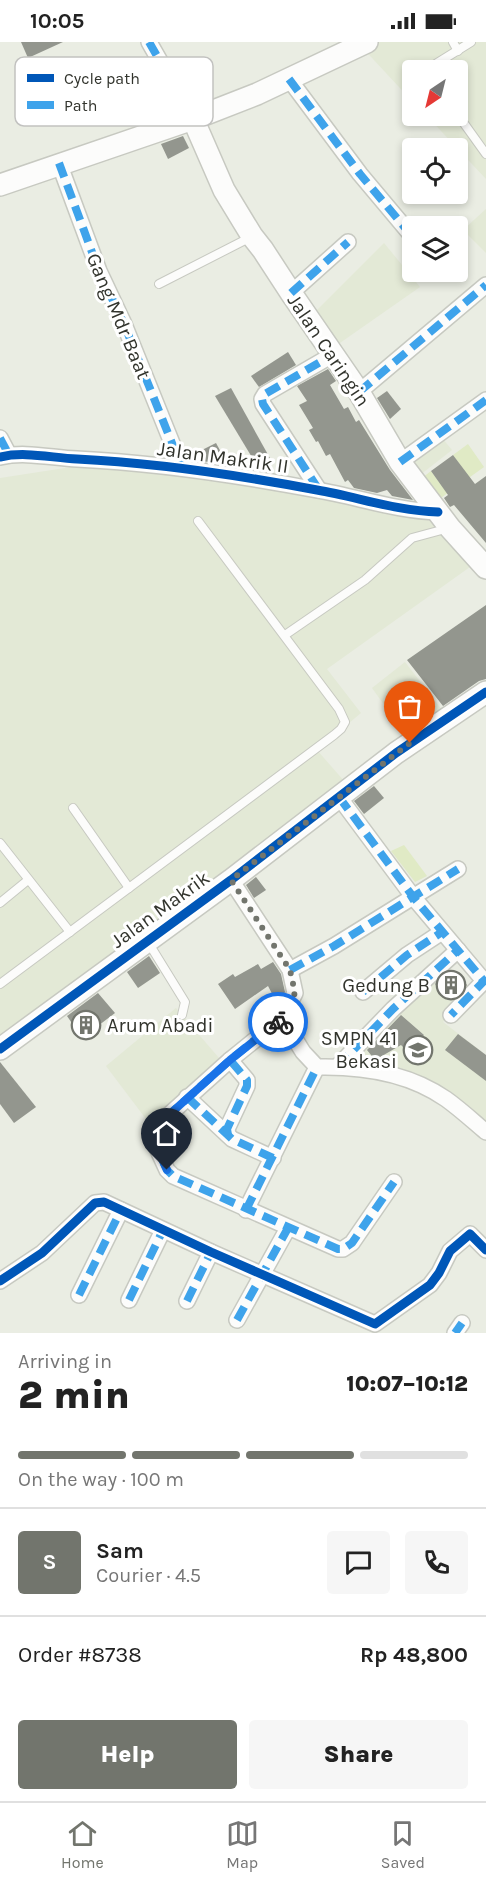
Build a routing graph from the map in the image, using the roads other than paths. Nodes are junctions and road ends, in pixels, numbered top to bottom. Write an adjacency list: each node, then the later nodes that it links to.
1 (148, 42): 7 (street)
2 (367, 42): 5 (main road)
3 (453, 42): 6 (lane)
4 (471, 42): 6 (lane)
5 (344, 47): 9 (main road)
6 (458, 51): 8 (lane)
7 (157, 57)
8 (443, 60)
9 (289, 78): 10 (main road); 17 (street)
10 (213, 110)
11 (169, 126): 15 (main road)
12 (196, 126): 18 (main road, Jalan Caringin)
13 (465, 126): 14 (lane)
14 (486, 154)
15 (59, 163): 16 (main road); 29 (street, Gang Mdr Baat)
16 (0, 185)
17 (402, 224)
18 (252, 236): 20 (lane); 22 (main road, Jalan Caringin)
19 (348, 242): 22 (street)
20 (159, 284)
21 (486, 285): 24 (street)
22 (291, 293): 23 (main road, Jalan Caringin)
23 (334, 354): 24 (main road, Jalan Caringin); 30 (street)
24 (359, 392): 28 (main road, Jalan Caringin)
25 (486, 400): 28 (street)
26 (0, 438): 27 (street)
27 (5, 456): 29 (street, Jalan Makrik II)
28 (400, 462): 31 (main road, Jalan Caringin)
29 (182, 468): 30 (street, Jalan Makrik II)
30 (319, 490): 31 (street, Jalan Makrik II)
31 (444, 520): 33 (main road, Jalan Caringin); 34 (lane)
32 (198, 521): 34 (lane)
33 (486, 568)
34 (285, 635): 42 (lane)
35 (486, 692): 36 (main road, Jalan Makrik)
36 (339, 797): 41 (main road, Jalan Makrik); 43 (street)
37 (73, 808): 42 (lane)
38 (0, 843): 40 (lane)
39 (458, 869): 43 (street)
40 (28, 880): 44 (lane); 45 (lane)
41 (231, 880): 47 (main road, Jalan Makrik); 49 (street)
42 (129, 888): 45 (lane)
43 (414, 898): 46 (street); 49 (street)
44 (0, 903)
45 (70, 932): 51 (lane)
46 (442, 932): 48 (street); 52 (street)
47 (148, 941): 53 (lane); 56 (main road, Jalan Makrik)
48 (458, 950): 50 (street); 58 (street)
49 (290, 970): 55 (street)
50 (485, 980): 54 (street)
51 (0, 984)
52 (363, 992)
53 (182, 1015)
54 (451, 1015)
55 (282, 1018): 57 (street); 59 (street)
56 (0, 1048)
57 (230, 1060): 60 (street); 62 (street)
58 (338, 1066): 59 (street); 61 (street)
59 (317, 1067): 63 (street)
60 (188, 1097): 62 (street); 66 (street)
61 (486, 1132)
62 (228, 1135): 63 (street)
63 (273, 1158): 66 (street)
64 (394, 1182): 67 (street)
65 (121, 1210): 68 (street); 72 (street); 73 (street)
66 (246, 1210): 67 (street)
67 (288, 1228): 71 (street)
68 (162, 1230): 70 (street); 74 (street)
69 (486, 1250): 77 (street)
70 (211, 1252): 71 (street); 75 (street)
71 (261, 1274): 76 (street); 77 (street)
72 (0, 1281)
73 (79, 1295)
74 (129, 1300)
75 (187, 1301)
76 (237, 1320)
77 (374, 1328)

